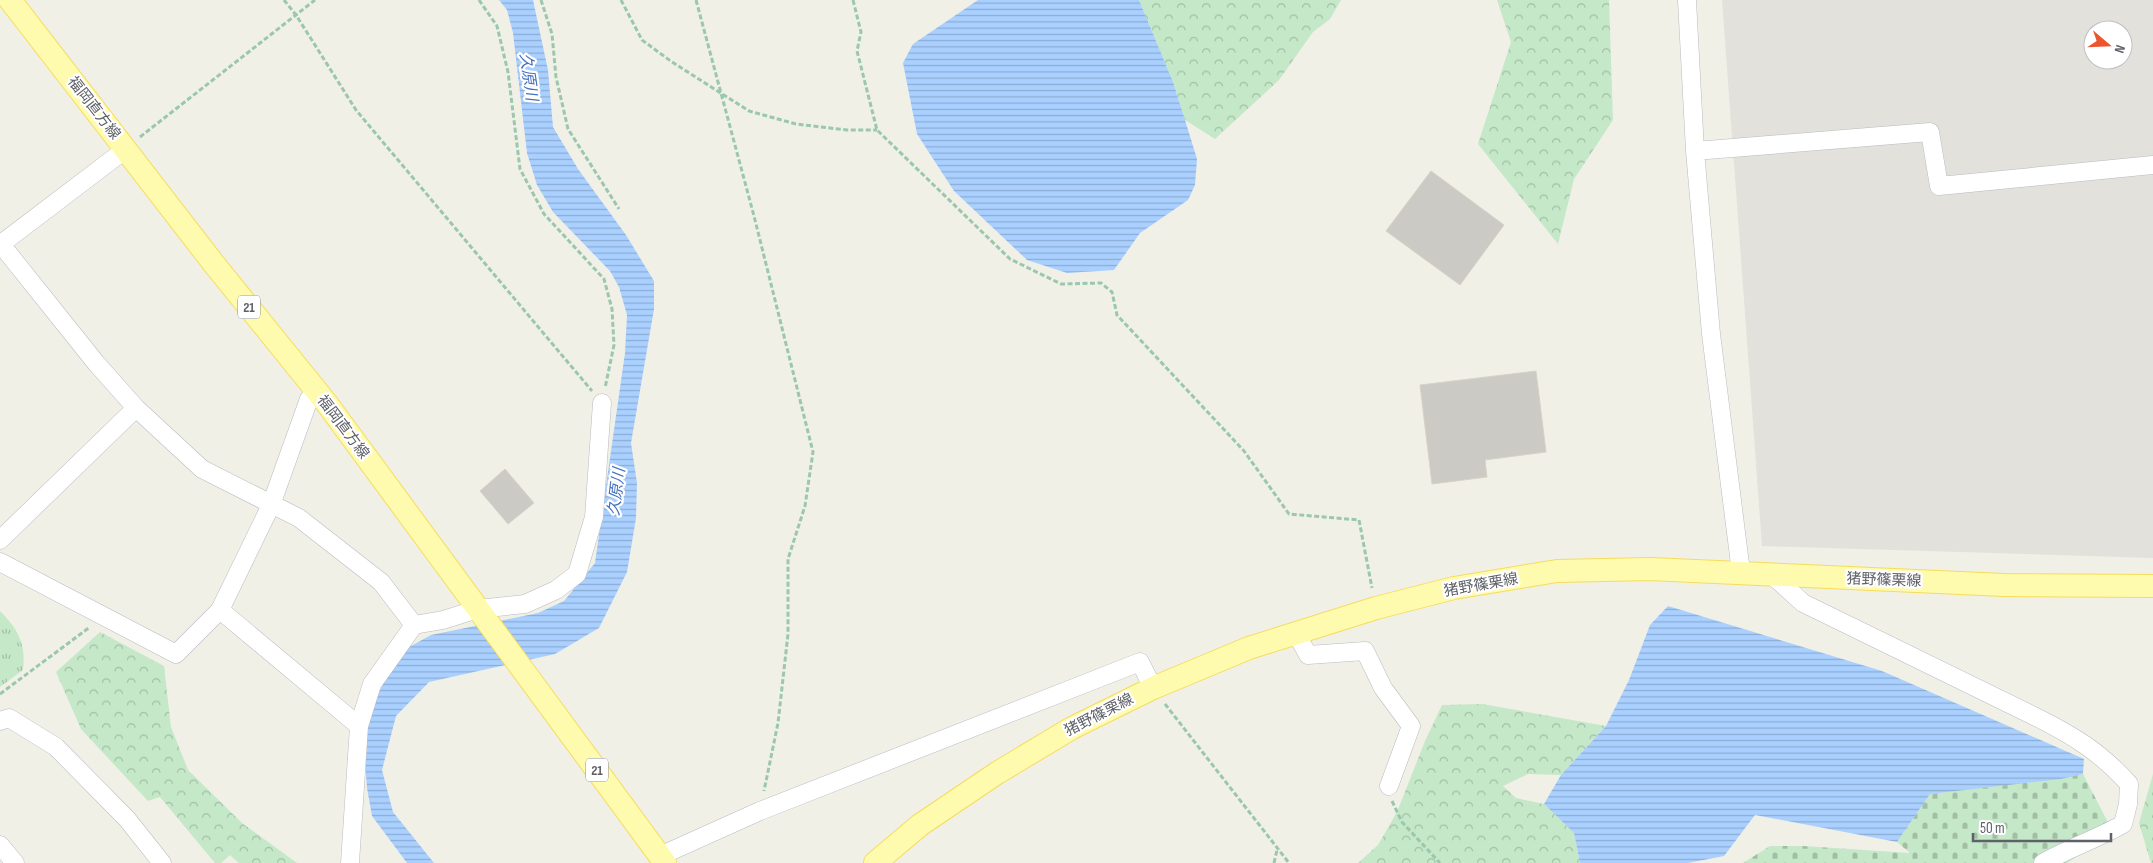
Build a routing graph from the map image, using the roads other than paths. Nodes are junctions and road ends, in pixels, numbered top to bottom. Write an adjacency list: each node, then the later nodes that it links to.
1 (10, 0): 3 (main road, 福岡直方線 / 21)
2 (1687, 0): 4 (street)
3 (126, 149): 6 (street); 7 (main road, 福岡直方線 / 21)
4 (1695, 151): 5 (street); 13 (street)
5 (2153, 165)
6 (1, 244): 9 (street)
7 (317, 392): 10 (street); 17 (main road, 福岡直方線 / 21)
8 (602, 403): 17 (street)
9 (136, 408): 10 (street); 11 (street)
10 (271, 505): 16 (street); 18 (street)
11 (0, 540)
12 (0, 562): 16 (street)
13 (1741, 572): 14 (main road, 猪野篠栗線); 19 (main road, 猪野篠栗線)
14 (1772, 575): 15 (main road, 猪野篠栗線); 30 (street)
15 (2153, 586)
16 (220, 610): 22 (street)
17 (481, 614): 18 (street); 25 (main road, 福岡直方線 / 21)
18 (414, 625): 22 (street)
19 (1296, 633): 20 (main road, 猪野篠栗線); 23 (street)
20 (1153, 688): 25 (street); 29 (main road, 猪野篠栗線)
21 (0, 721): 28 (street)
22 (359, 726): 26 (street)
23 (1389, 786)
24 (0, 845): 27 (street)
25 (662, 860)
26 (352, 861)
27 (15, 863)
28 (162, 863)
29 (875, 863)
30 (2043, 863)

